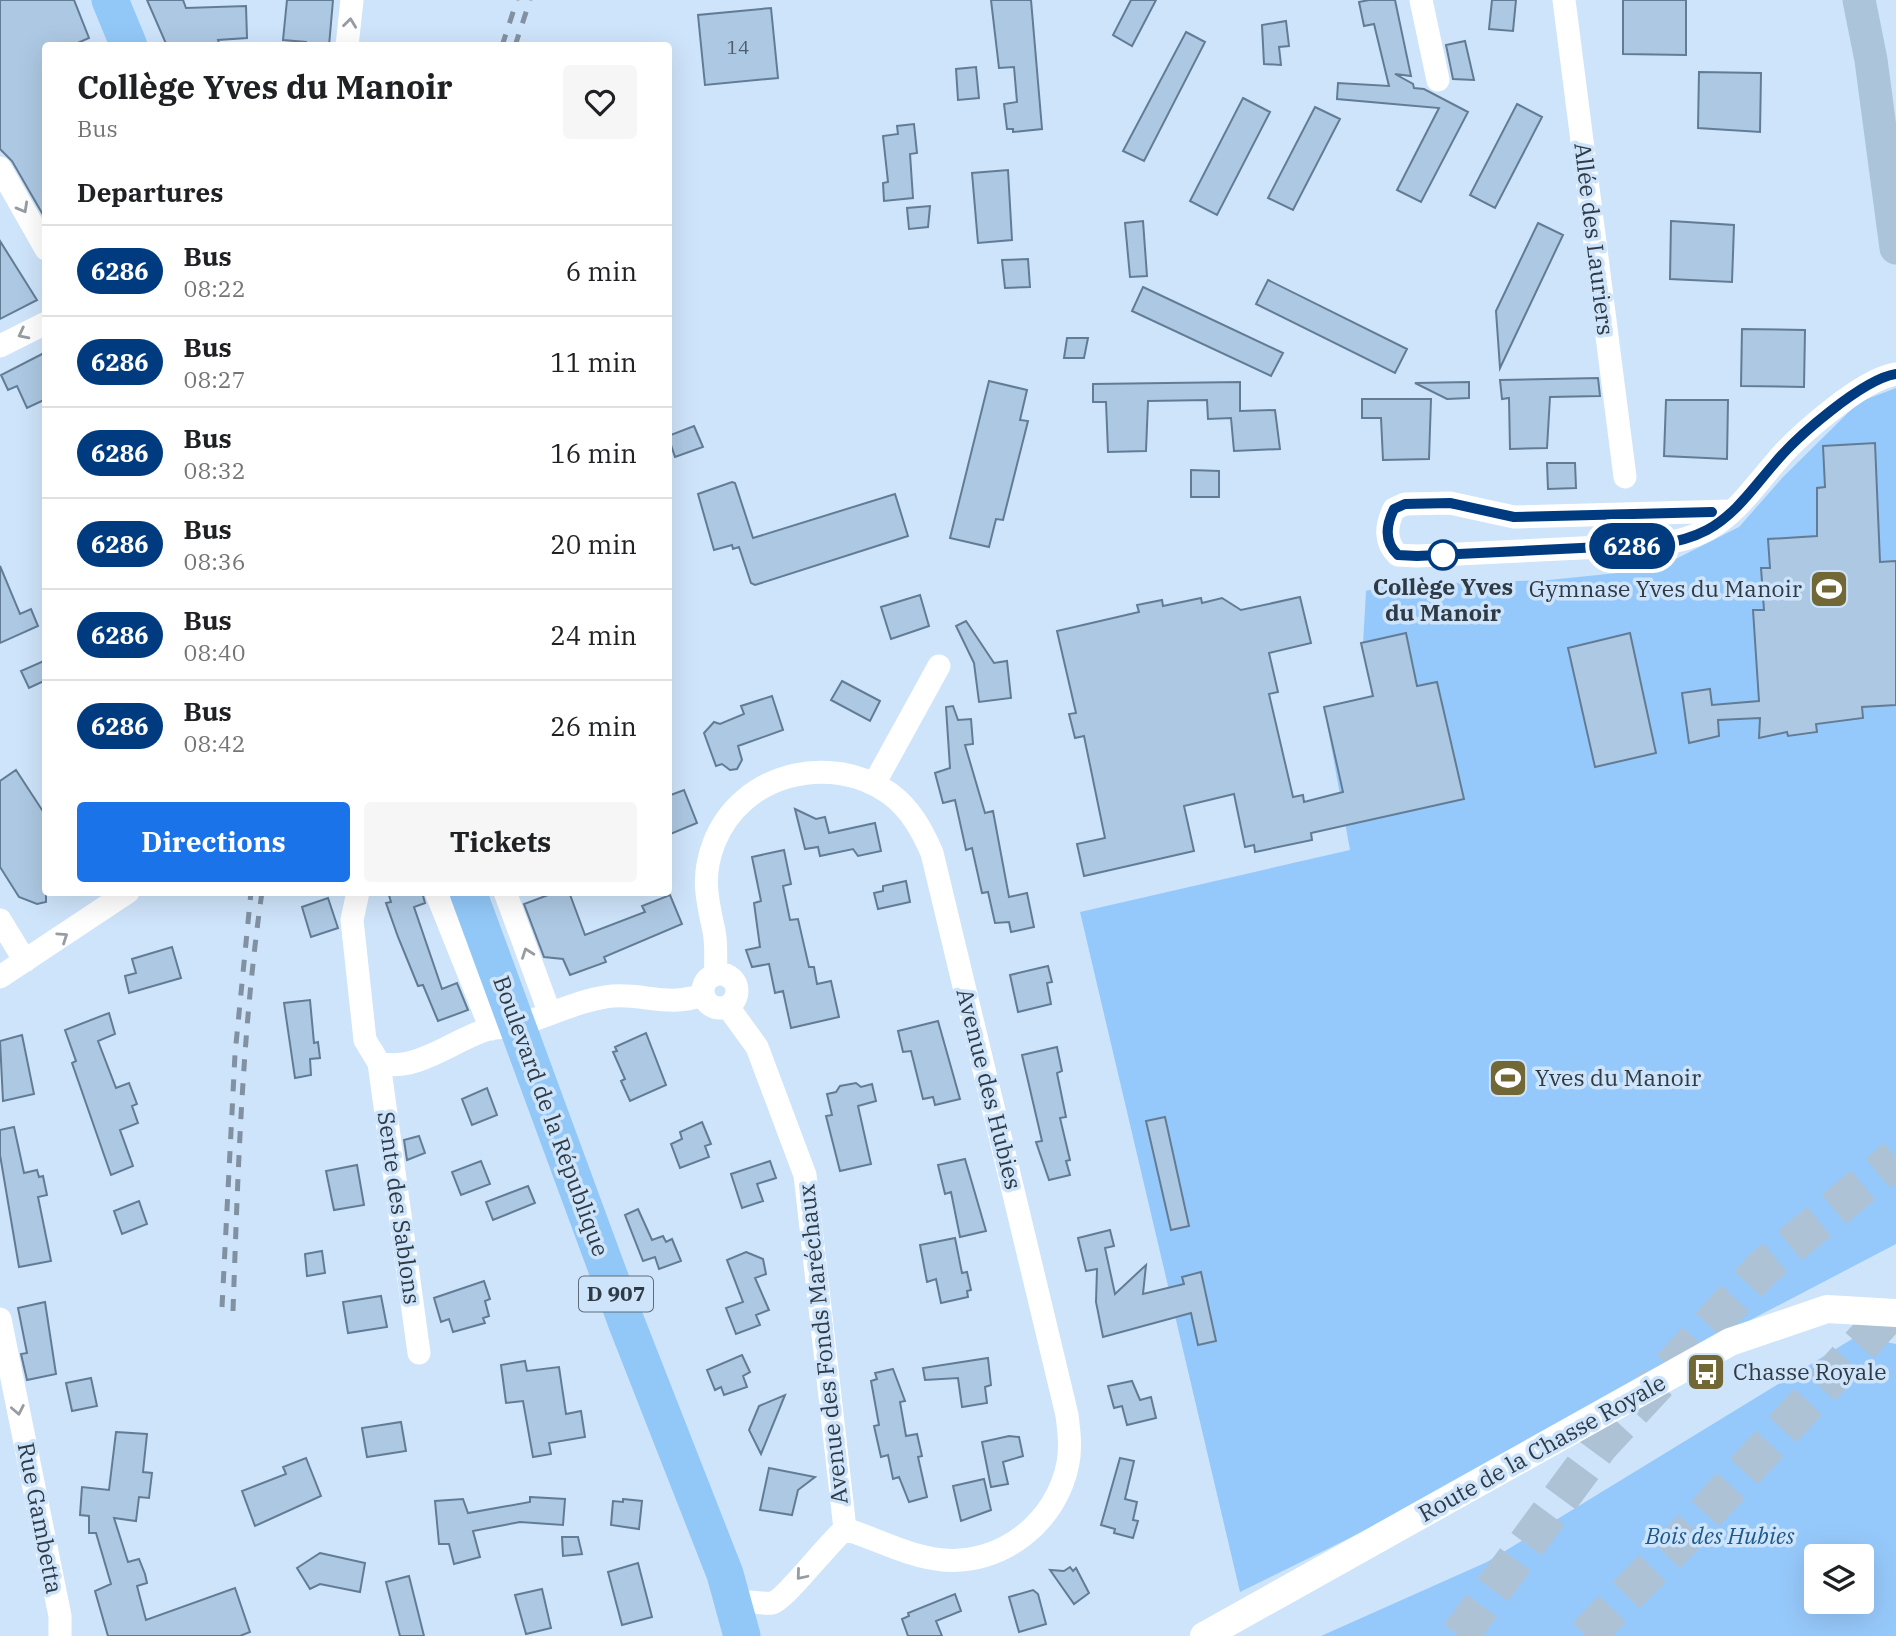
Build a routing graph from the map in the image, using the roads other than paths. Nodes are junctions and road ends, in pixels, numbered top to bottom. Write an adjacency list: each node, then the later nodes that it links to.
1 (110, 0): 6 (main road)
2 (352, 0): 7 (street, one-way to 2)
3 (1421, 0): 8 (street)
4 (1564, 0): 16 (street, Allée des Lauriers)
5 (1859, 0): 10 (main road)
6 (127, 42)
7 (347, 42)
8 (1438, 80)
9 (0, 168): 11 (street, one-way to 11)
10 (1894, 220): 12 (main road)
11 (42, 242)
12 (1896, 248)
13 (42, 325): 14 (street, one-way to 14)
14 (0, 346)
15 (1896, 374): 17 (street)
16 (1625, 477)
17 (1731, 511): 17 (street)
18 (939, 666): 19 (street)
19 (874, 784): 27 (street, Avenue des Hubies); 36 (street, Avenue des Hubies)
20 (122, 896): 26 (street, one-way to 20)
21 (357, 896): 32 (street, Sente des Sablons)
22 (439, 896): 31 (street)
23 (470, 896): 31 (main road, Boulevard de la République / D 907)
24 (505, 896): 31 (street, one-way to 24)
25 (0, 920): 26 (street)
26 (25, 961): 28 (street)
27 (716, 974): 29 (street); 30 (street)
28 (2, 979)
29 (703, 996): 30 (street); 31 (street)
30 (728, 1007): 36 (street, Avenue des Fonds Maréchaux)
31 (518, 1020): 32 (street); 37 (main road, Boulevard de la République / D 907)
32 (379, 1063): 35 (street, Sente des Sablons)
33 (1896, 1313): 40 (street, Route de la Chasse Royale)
34 (0, 1319): 38 (street, Rue Gambetta, one-way to 38)
35 (419, 1353)
36 (845, 1530): 37 (street, Avenue des Fonds Maréchaux, one-way to 37)
37 (746, 1619): 39 (main road, Boulevard de la République / D 907)
38 (60, 1636)
39 (764, 1636)
40 (1204, 1636)

